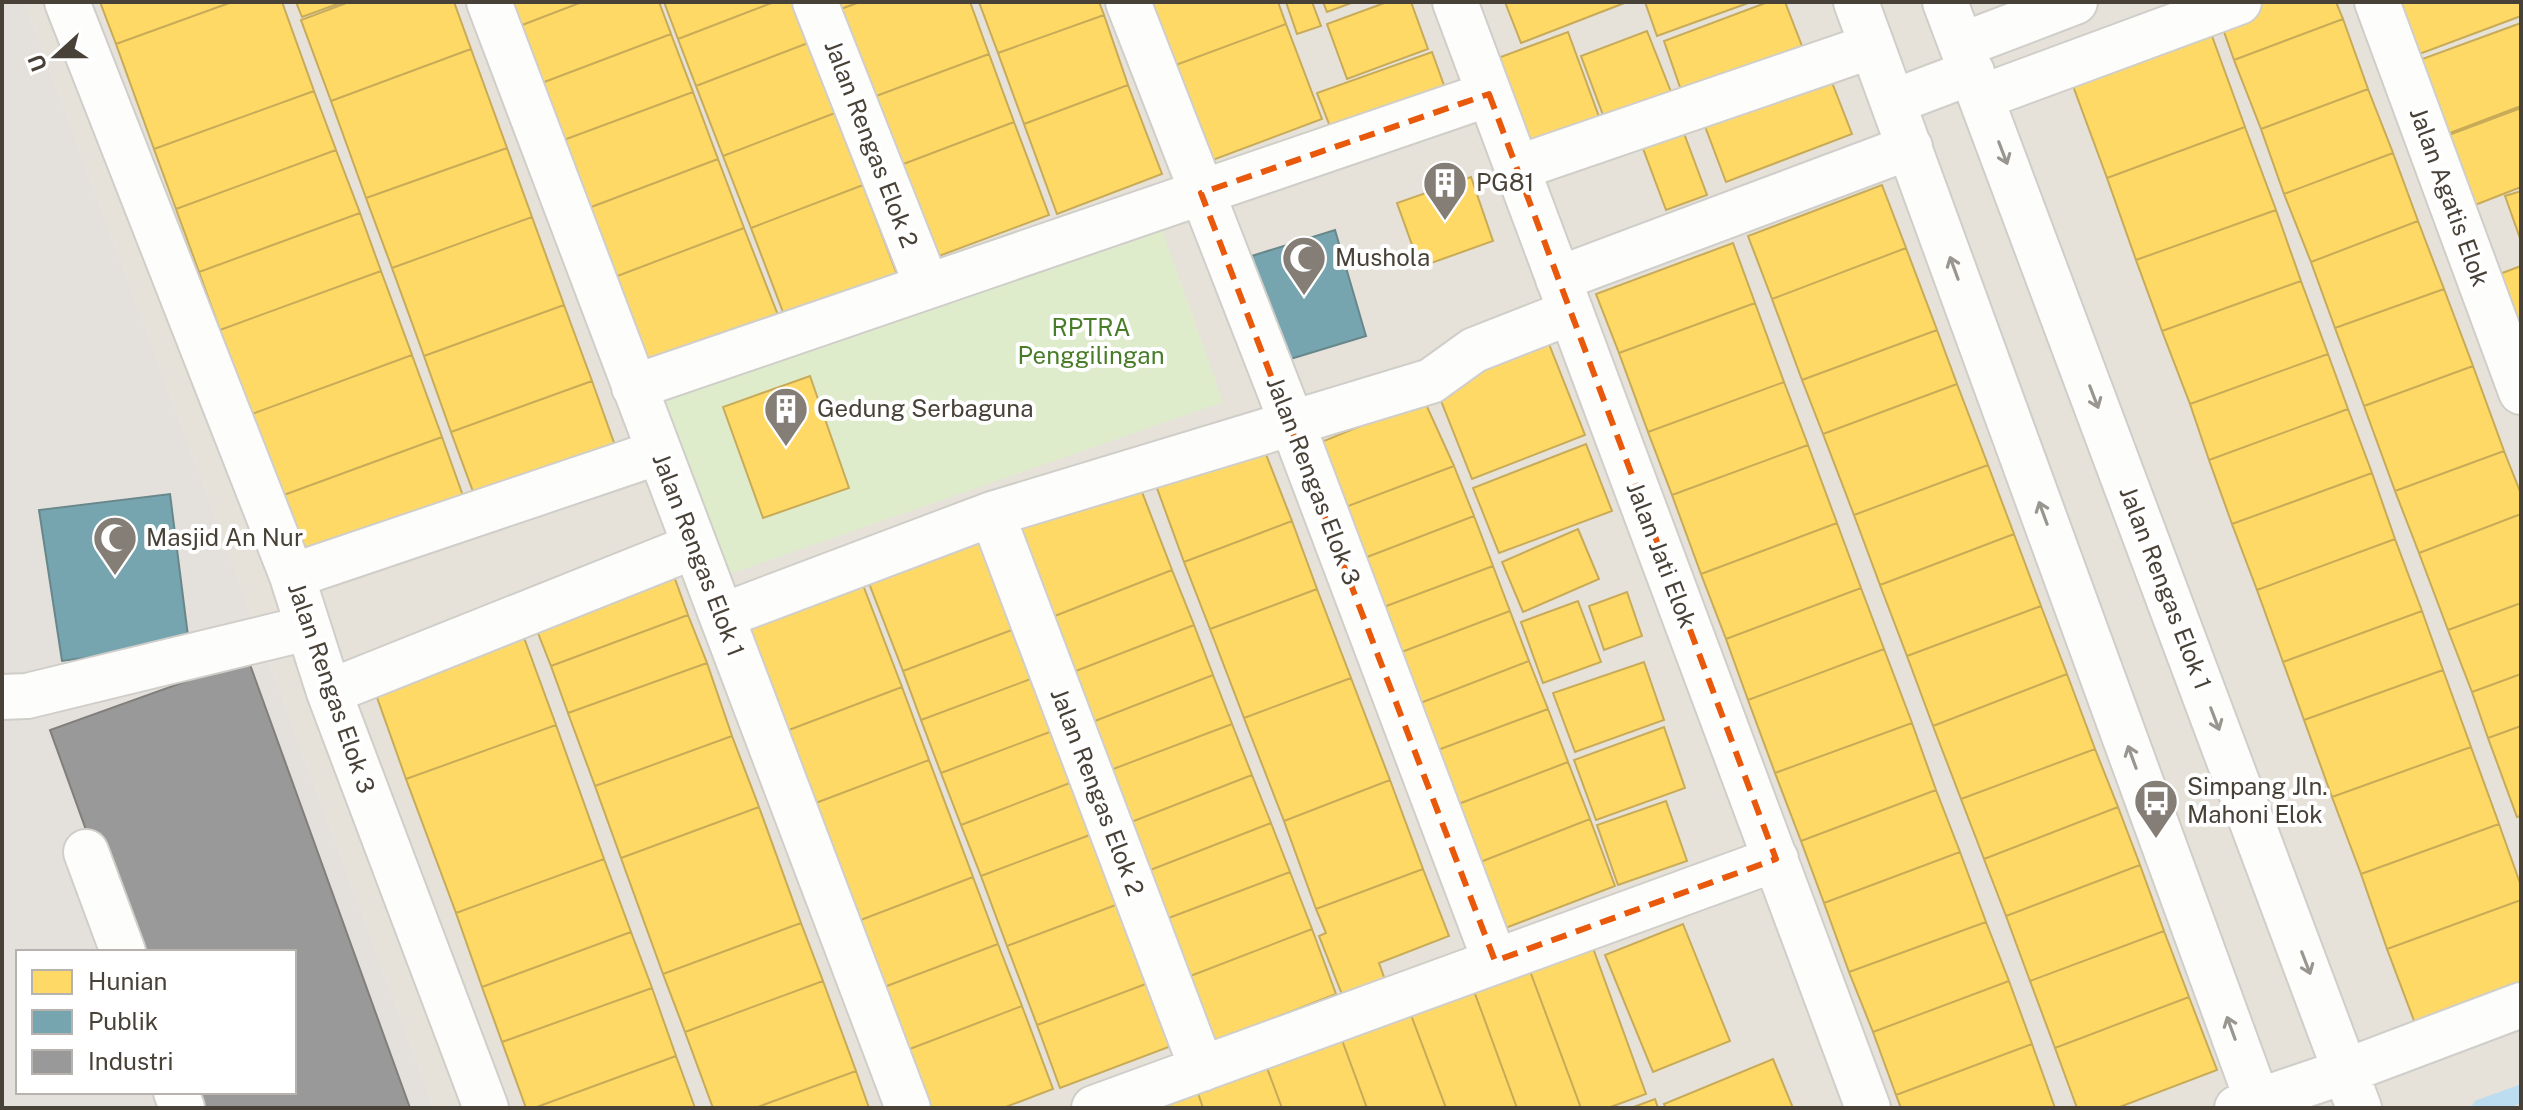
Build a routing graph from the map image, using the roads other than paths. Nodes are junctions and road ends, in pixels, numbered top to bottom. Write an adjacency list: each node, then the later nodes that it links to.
1 (67, 2): 26 (street, Jalan Rengas Elok 3)
2 (489, 2): 20 (street, Jalan Rengas Elok 1)
3 (815, 2): 18 (street, Jalan Rengas Elok 2)
4 (1128, 2): 17 (street, Jalan Rengas Elok 3)
5 (1455, 2): 13 (street, Jalan Jati Elok)
6 (1856, 2): 11 (street)
7 (1945, 2): 12 (street, Jalan Rengas Elok 1)
8 (2075, 2): 12 (street)
9 (2239, 2): 12 (street)
10 (2377, 2): 21 (street, Jalan Agatis Elok)
11 (1872, 46): 14 (street); 16 (street)
12 (1972, 71): 14 (street); 37 (street, Jalan Rengas Elok 1, one-way to 37)
13 (1489, 94): 16 (street, Jalan Jati Elok); 17 (street)
14 (1893, 102): 15 (street)
15 (1910, 147): 19 (street); 38 (street, one-way to 15)
16 (1517, 168): 19 (street, Jalan Jati Elok)
17 (1201, 193): 18 (street); 22 (street, Jalan Rengas Elok 3)
18 (927, 286): 20 (street)
19 (1568, 305): 22 (street); 32 (street, Jalan Jati Elok)
20 (634, 387): 23 (street, Jalan Rengas Elok 1)
21 (2521, 392)
22 (1292, 423): 24 (street); 34 (street, Jalan Rengas Elok 3)
23 (659, 452): 25 (street, Jalan Rengas Elok 1); 26 (street)
24 (992, 514): 27 (street); 36 (street, Jalan Rengas Elok 2)
25 (695, 546): 27 (street, Jalan Rengas Elok 1); 29 (street)
26 (292, 576): 28 (street, Jalan Rengas Elok 3)
27 (722, 616): 40 (street, Jalan Rengas Elok 1)
28 (307, 628): 29 (street, Jalan Rengas Elok 3); 30 (street)
29 (329, 692): 39 (street, Jalan Rengas Elok 3)
30 (2, 697)
31 (86, 852): 33 (street)
32 (1776, 859): 34 (street); 42 (street, Jalan Jati Elok)
33 (122, 950)
34 (1495, 961): 36 (street)
35 (2521, 1005): 37 (street)
36 (1202, 1069): 41 (street)
37 (2354, 1094): 38 (street)
38 (2251, 1106)
39 (486, 1108)
40 (908, 1108)
41 (1094, 1108)
42 (1868, 1108)

